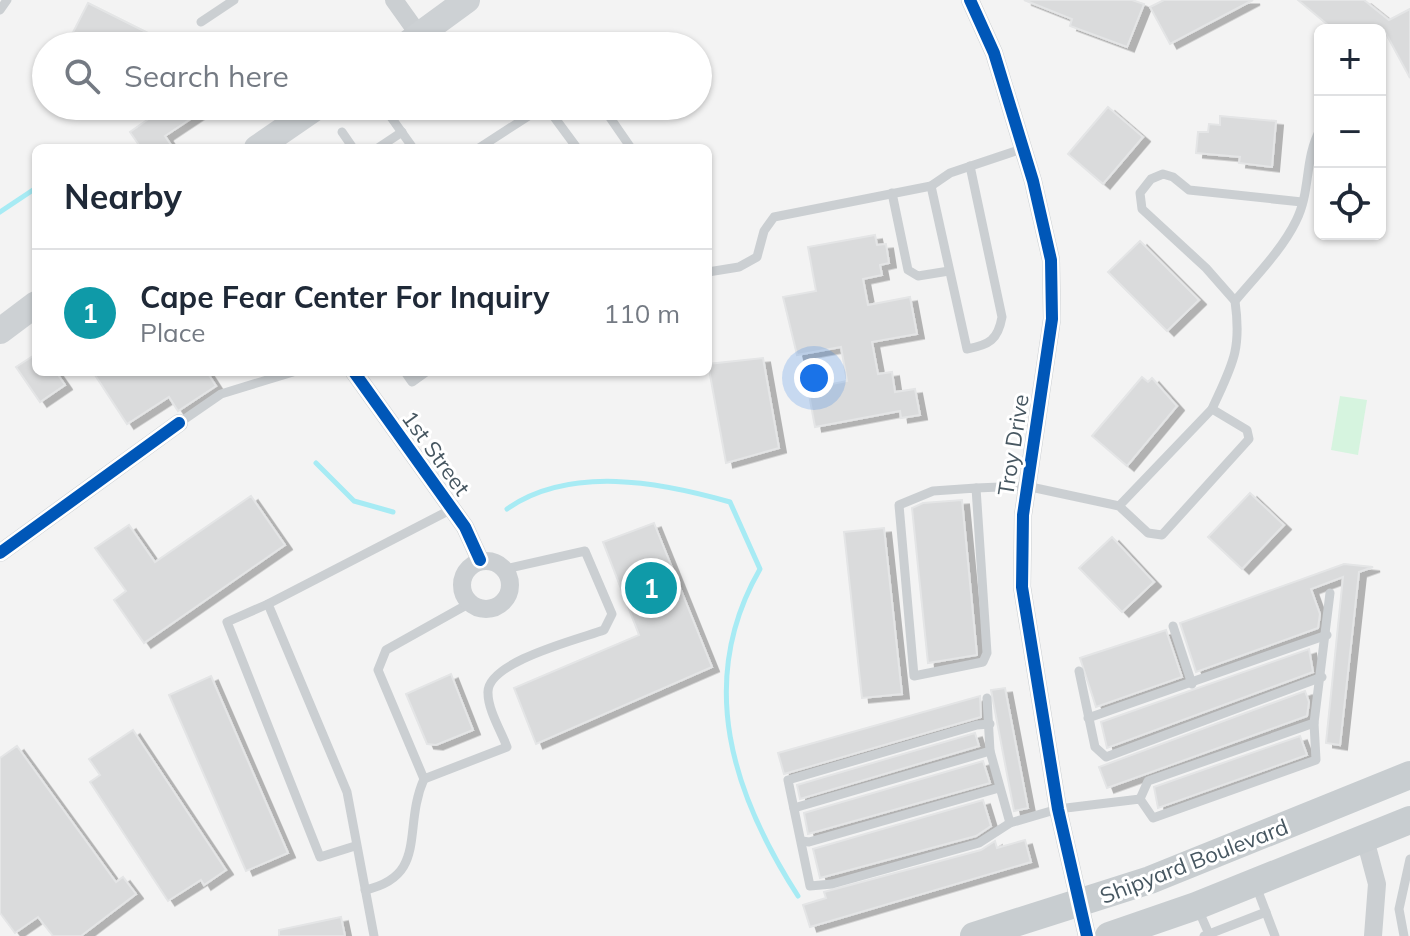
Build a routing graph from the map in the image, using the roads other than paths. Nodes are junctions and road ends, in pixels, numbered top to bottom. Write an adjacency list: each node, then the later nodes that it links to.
1 (7, 0): 6 (lane)
2 (234, 0): 7 (lane)
3 (394, 0): 8 (street)
4 (467, 0): 9 (street)
5 (970, 0): 25 (street, Troy Drive)
6 (0, 10)
7 (201, 22)
8 (408, 32)
9 (422, 32)
10 (298, 120): 17 (street)
11 (393, 120): 16 (lane)
12 (523, 120): 21 (lane)
13 (556, 120): 22 (lane)
14 (612, 120): 23 (lane)
15 (342, 132): 18 (lane)
16 (402, 132): 19 (lane); 20 (lane)
17 (263, 144)
18 (350, 144)
19 (384, 144)
20 (410, 144)
21 (485, 144)
22 (574, 144)
23 (628, 144)
24 (1314, 145): 29 (lane)
25 (1022, 149): 26 (lane); 39 (street, Troy Drive)
26 (970, 166): 27 (lane); 31 (lane)
27 (931, 186): 28 (lane); 31 (lane)
28 (892, 193): 30 (lane); 31 (lane)
29 (1302, 202): 32 (lane); 32 (lane)
30 (712, 271)
31 (949, 271)
32 (1235, 301): 37 (lane)
33 (32, 307): 34 (street)
34 (0, 331)
35 (280, 376): 38 (lane)
36 (357, 376): 42 (street, 1st Street)
37 (1212, 409): 41 (lane); 41 (lane)
38 (179, 423): 43 (street)
39 (1026, 486): 40 (lane); 41 (lane); 64 (street, Troy Drive)
40 (976, 488): 40 (lane)
41 (1119, 506)
42 (452, 509): 44 (street, 1st Street); 48 (lane)
43 (0, 553)
44 (480, 560): 45 (street); 47 (street)
45 (505, 569): 47 (street); 60 (lane)
46 (1330, 593): 50 (lane)
47 (470, 603): 60 (lane)
48 (268, 604): 69 (lane); 69 (lane)
49 (1173, 626): 53 (lane)
50 (1327, 635): 52 (lane); 53 (lane)
51 (1079, 671): 55 (lane)
52 (1322, 677): 55 (lane); 56 (lane)
53 (1192, 684): 55 (lane)
54 (987, 698): 57 (lane)
55 (1088, 718)
56 (1314, 723): 62 (lane); 62 (lane)
57 (990, 724): 58 (lane); 63 (lane)
58 (990, 751): 61 (lane); 63 (lane)
59 (1410, 775): 74 (main road, Shipyard Boulevard)
60 (424, 779): 73 (lane)
61 (999, 788): 66 (lane); 68 (lane)
62 (1140, 799): 64 (lane)
63 (794, 808): 68 (lane)
64 (1058, 809): 66 (lane); 74 (street, Troy Drive)
65 (1410, 820): 67 (main road, Shipyard Boulevard)
66 (1010, 823): 68 (lane)
67 (1365, 839): 72 (main road, Shipyard Boulevard); 83 (street)
68 (802, 841)
69 (355, 846): 73 (lane)
70 (1410, 859): 71 (lane)
71 (1407, 869): 84 (lane)
72 (1255, 882): 75 (main road, Shipyard Boulevard); 76 (lane)
73 (365, 890): 78 (lane)
74 (1079, 904): 79 (main road, Shipyard Boulevard); 80 (street, Troy Drive)
75 (1196, 906): 77 (lane); 81 (main road, Shipyard Boulevard)
76 (1266, 912): 77 (lane); 82 (lane)
77 (1206, 935)
78 (374, 936)
79 (974, 936)
80 (1087, 936)
81 (1109, 936)
82 (1275, 936)
83 (1373, 936)
84 (1404, 936)

